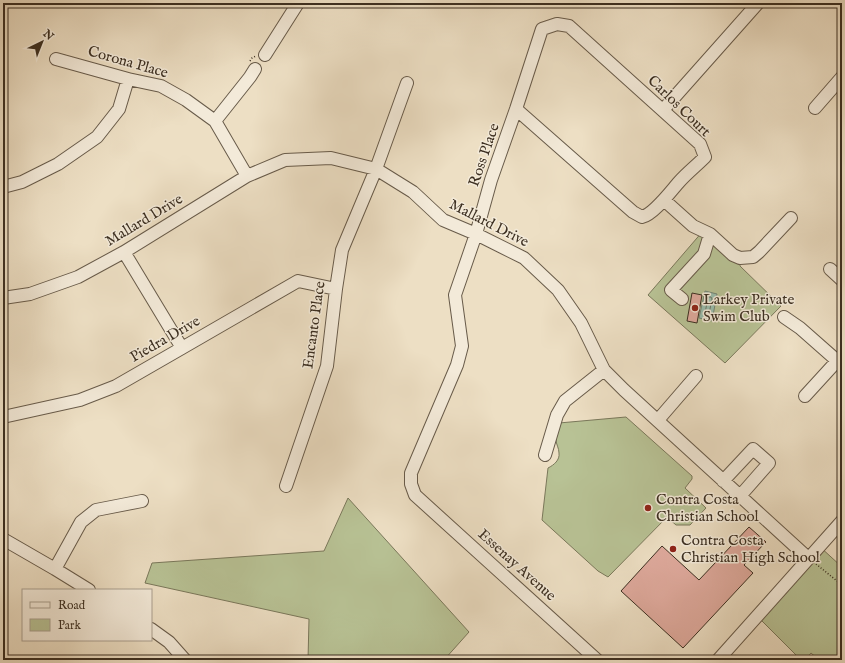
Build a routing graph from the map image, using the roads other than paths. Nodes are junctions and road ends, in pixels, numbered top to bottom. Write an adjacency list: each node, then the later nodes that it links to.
1 (298, 3): 4 (street)
2 (758, 3): 12 (street)
3 (542, 30): 11 (street, Ross Place); 12 (street, Carlos Court)
4 (265, 55)
5 (56, 59): 8 (street, Corona Place)
6 (255, 69): 13 (street)
7 (842, 77): 10 (street)
8 (128, 79): 13 (street, Corona Place); 16 (street)
9 (407, 83): 14 (street, Encanto Place)
10 (815, 108)
11 (516, 109): 17 (street, Carlos Court); 19 (street, Ross Place)
12 (663, 110): 17 (street, Carlos Court)
13 (215, 121): 15 (street, Corona Place)
14 (376, 169): 15 (street, Mallard Drive); 19 (street, Mallard Drive); 24 (street, Encanto Place)
15 (246, 176): 21 (street, Mallard Drive)
16 (3, 187)
17 (664, 200): 20 (street)
18 (791, 218): 20 (street)
19 (476, 234): 30 (street, Mallard Drive); 38 (street, Ross Place)
20 (710, 234): 26 (street)
21 (124, 252): 25 (street, Mallard Drive); 28 (street)
22 (830, 269): 23 (street)
23 (842, 280)
24 (336, 289): 28 (street, Piedra Drive); 37 (street, Encanto Place)
25 (3, 298)
26 (682, 299)
27 (784, 317): 29 (street)
28 (182, 348): 33 (street, Piedra Drive)
29 (840, 363): 32 (street)
30 (604, 370): 34 (street, Mallard Drive); 35 (street)
31 (696, 376): 34 (street)
32 (805, 396)
33 (3, 417)
34 (658, 420): 36 (street, Mallard Drive)
35 (545, 455)
36 (723, 481): 39 (street, Mallard Drive); 39 (street)
37 (286, 486)
38 (415, 495): 48 (street, Essenay Avenue)
39 (740, 496): 43 (street, Mallard Drive)
40 (142, 501): 44 (street)
41 (842, 521): 43 (street)
42 (3, 539): 44 (street)
43 (811, 561): 49 (street)
44 (55, 569): 45 (street)
45 (87, 589)
46 (152, 631): 47 (street)
47 (182, 657)
48 (597, 660)
49 (718, 660)

